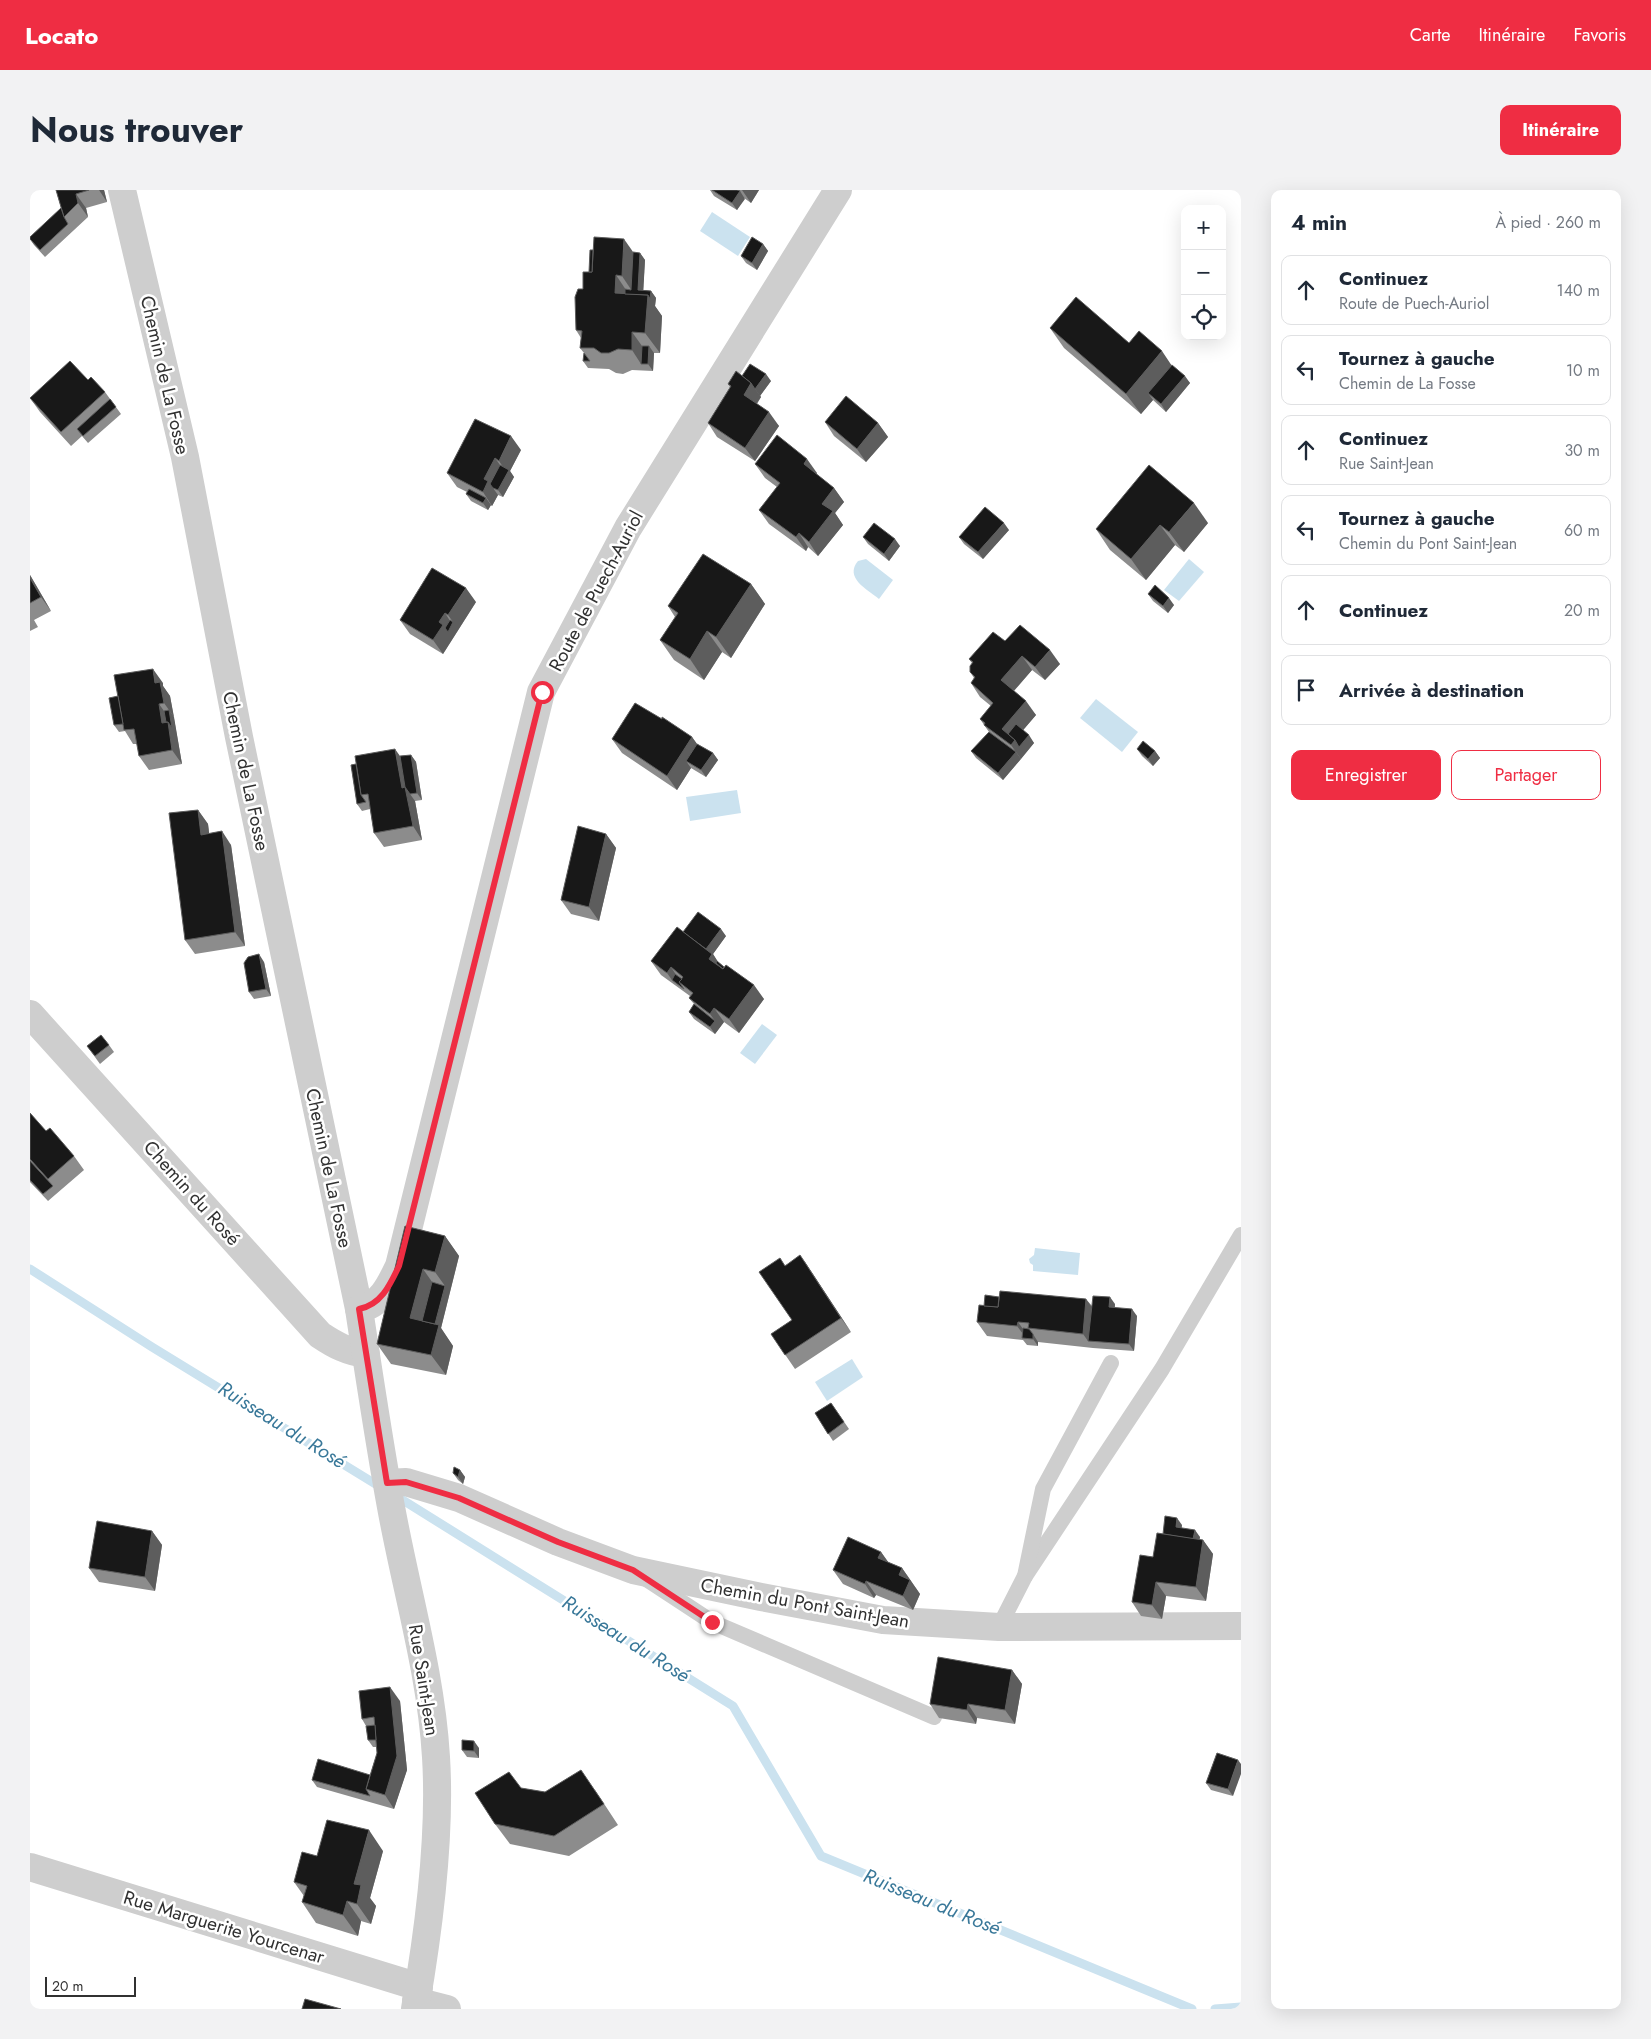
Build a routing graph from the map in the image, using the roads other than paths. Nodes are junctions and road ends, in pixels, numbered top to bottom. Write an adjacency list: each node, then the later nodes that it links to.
1 (122, 190): 5 (street, Chemin de La Fosse)
2 (838, 190): 5 (street, Route de Puech-Auriol)
3 (30, 1014): 6 (street, Chemin du Rosé)
4 (1241, 1235): 10 (lane)
5 (359, 1309): 6 (street, Chemin de La Fosse)
6 (366, 1354): 8 (street, Rue Saint-Jean)
7 (1111, 1363): 10 (lane)
8 (389, 1496): 9 (street, Chemin du Pont Saint-Jean); 15 (street, Rue Saint-Jean)
9 (633, 1570): 12 (street, Chemin du Pont Saint-Jean); 13 (lane)
10 (1026, 1576): 12 (lane)
11 (1241, 1626): 12 (street, Chemin du Pont Saint-Jean)
12 (999, 1627)
13 (934, 1716)
14 (30, 1868): 15 (street, Rue Marguerite Yourcenar)
15 (417, 1999): 16 (street, Rue Marguerite Yourcenar)
16 (447, 2009)

